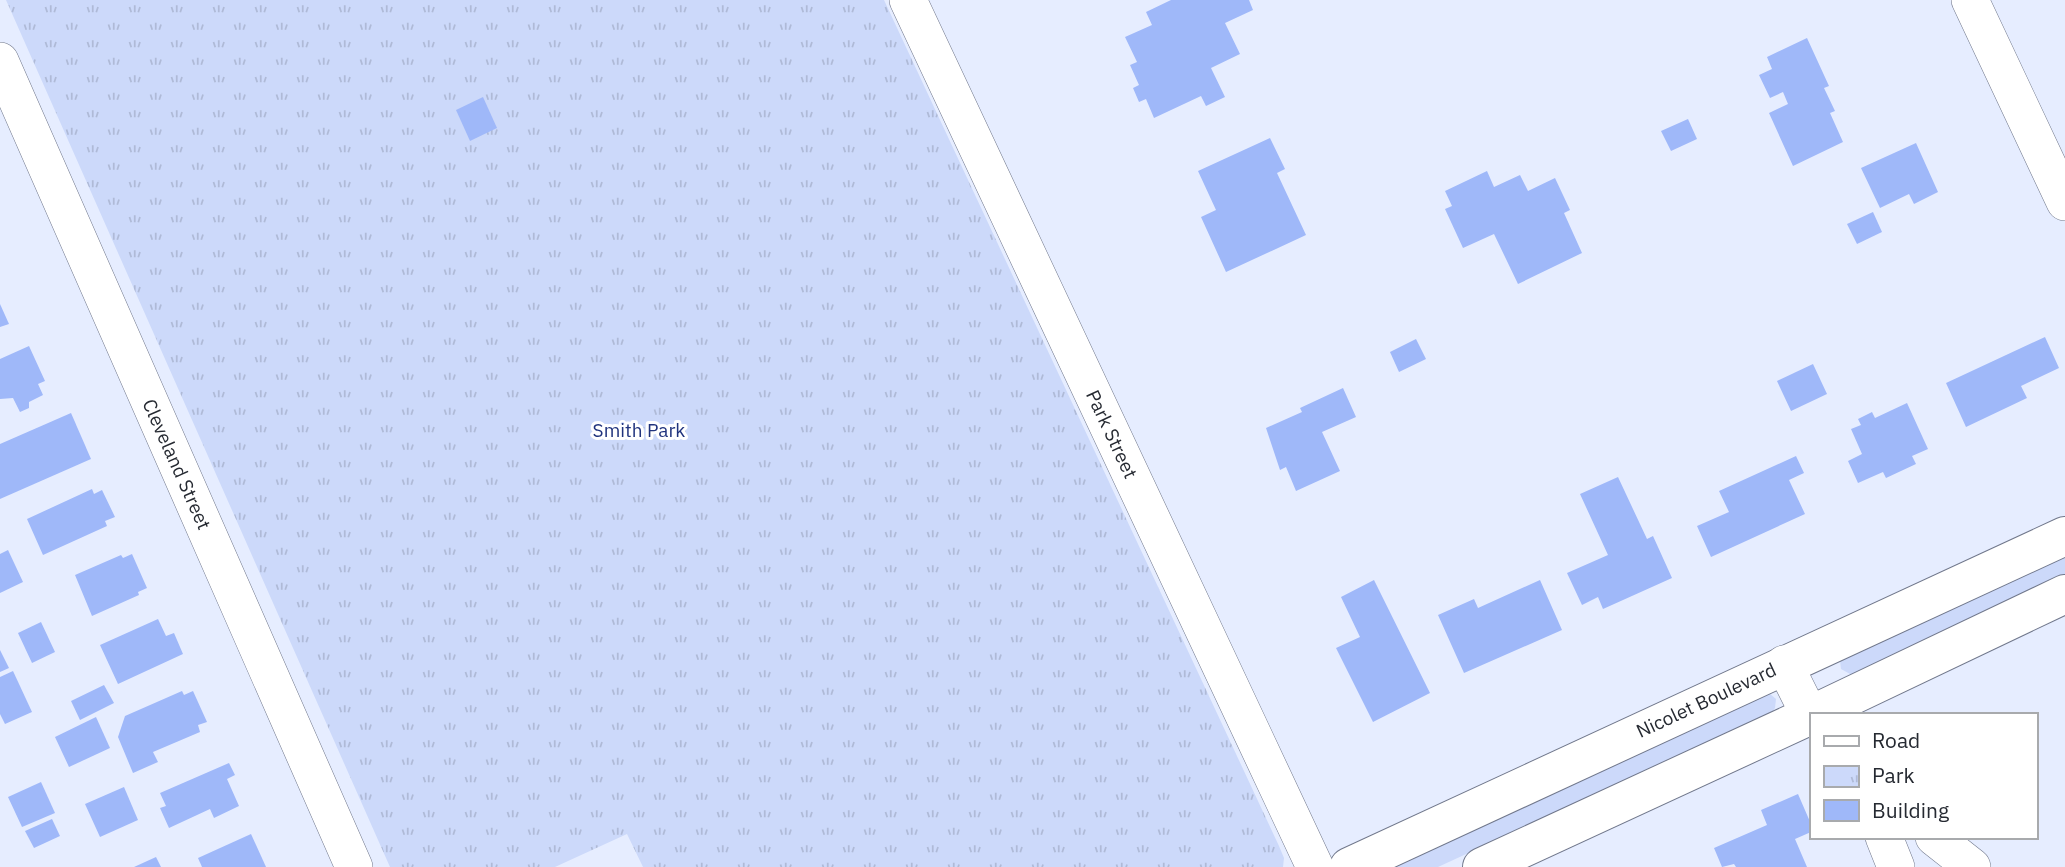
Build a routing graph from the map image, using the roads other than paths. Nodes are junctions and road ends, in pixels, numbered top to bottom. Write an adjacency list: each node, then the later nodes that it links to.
1 (908, 0): 14 (street, Park Street)
2 (1970, 0): 4 (street)
3 (0, 61): 13 (street, Cleveland Street)
4 (2065, 202)
5 (2065, 536): 7 (street, Nicolet Boulevard)
6 (2065, 594): 8 (street)
7 (1784, 664): 9 (street); 15 (street, Nicolet Boulevard)
8 (1817, 713)
9 (1810, 714)
10 (1810, 716): 16 (street)
11 (1885, 839): 17 (street)
12 (1937, 839): 18 (street)
13 (354, 867)
14 (1315, 867)
15 (1349, 867)
16 (1482, 867)
17 (1896, 867)
18 (1972, 867)

